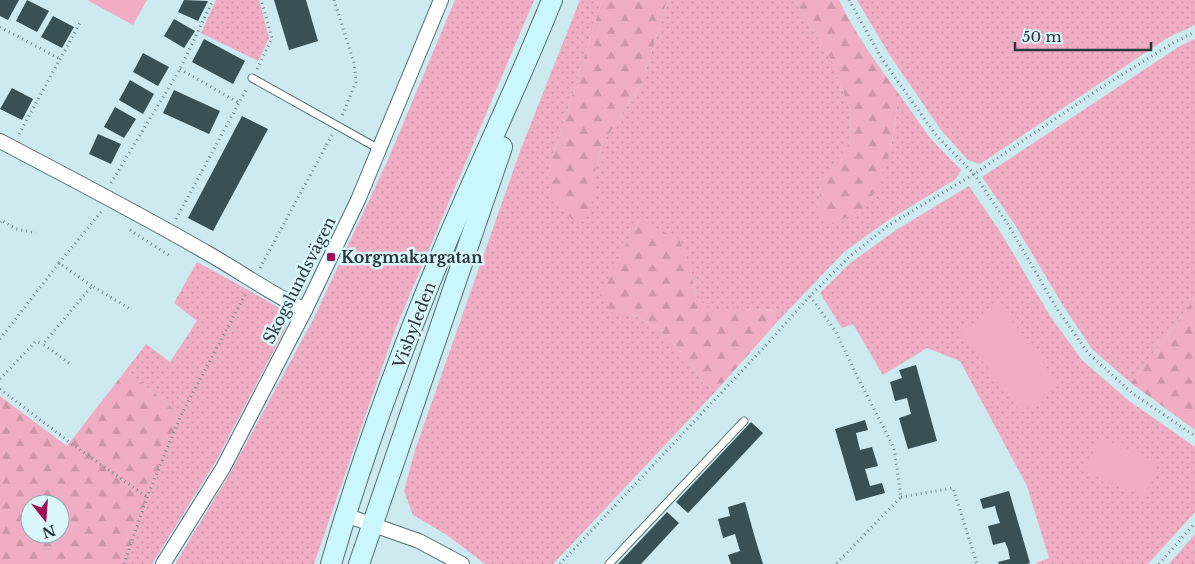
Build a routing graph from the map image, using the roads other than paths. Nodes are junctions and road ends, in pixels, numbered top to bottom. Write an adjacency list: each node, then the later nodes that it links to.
1 (441, 0): 5 (street, Skogslundsvägen)
2 (550, 5): 8 (main road, Visbyleden); 9 (main road, Visbyleden)
3 (252, 78): 5 (lane)
4 (0, 141): 6 (street)
5 (380, 149): 6 (street, Skogslundsvägen)
6 (305, 310): 10 (street, Skogslundsvägen)
7 (744, 421): 14 (lane)
8 (345, 515): 9 (street); 11 (main road, Visbyleden)
9 (373, 524): 12 (main road, Visbyleden); 13 (street)
10 (163, 564)
11 (330, 564)
12 (359, 564)
13 (462, 564)
14 (609, 564)

